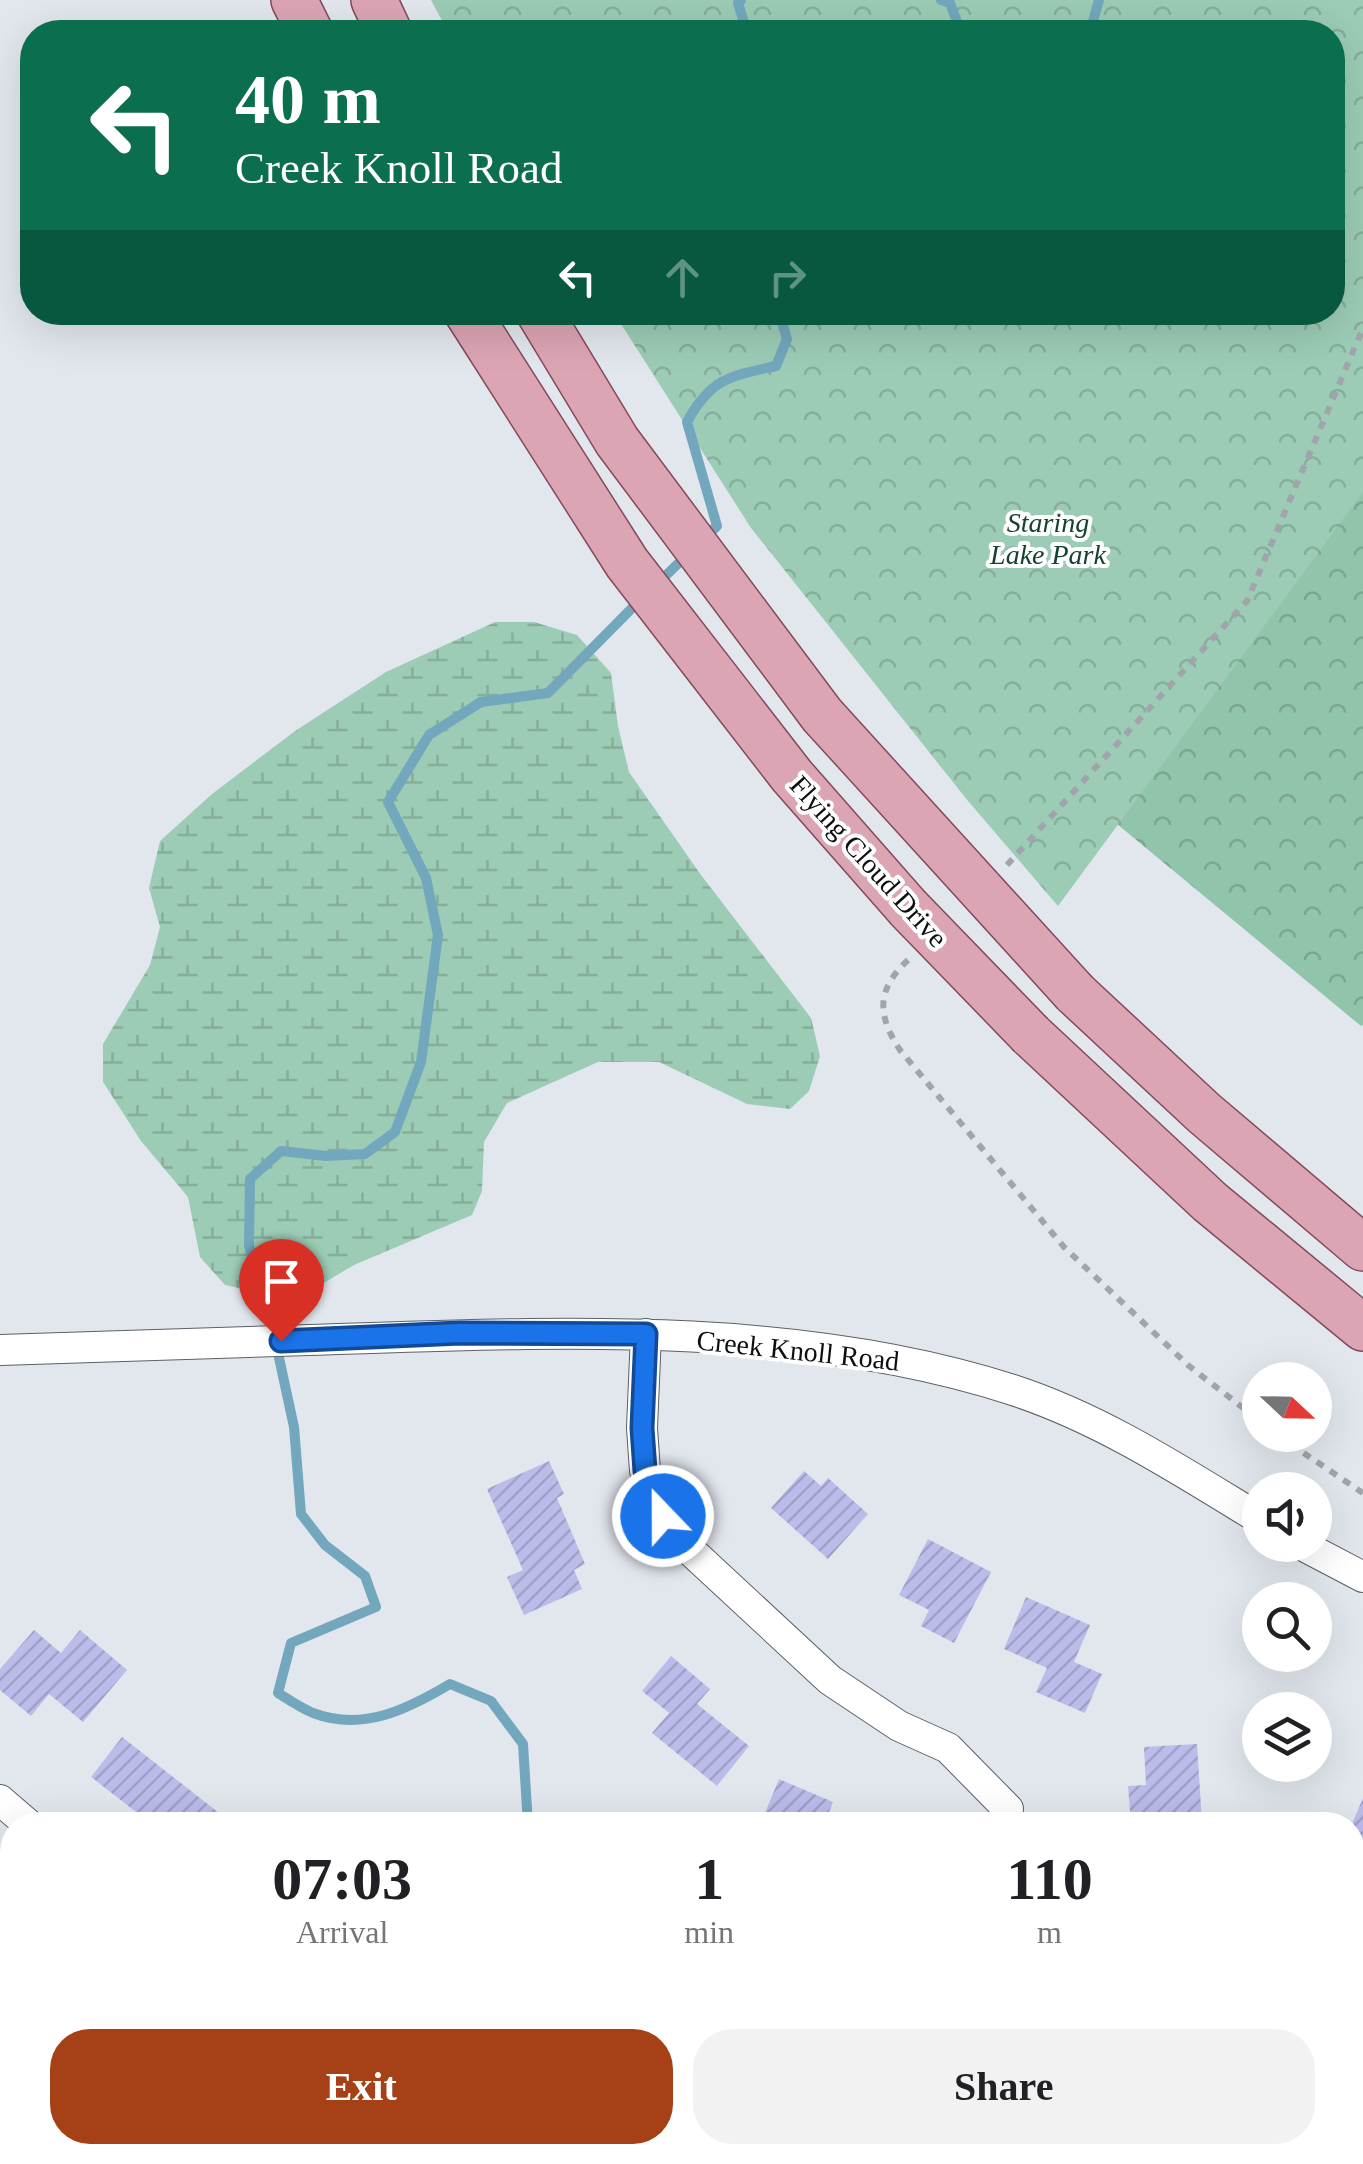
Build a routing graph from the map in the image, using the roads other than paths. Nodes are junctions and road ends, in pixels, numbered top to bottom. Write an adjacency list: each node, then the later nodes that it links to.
1 (475, 325): 4 (main road, Flying Cloud Drive, bridge)
2 (547, 325): 3 (main road, bridge)
3 (1363, 1248)
4 (1363, 1328)
5 (646, 1334): 6 (street, Creek Knoll Road); 7 (street, Creek Knoll Road); 10 (street)
6 (0, 1350)
7 (1242, 1508)
8 (1332, 1561): 9 (street)
9 (1363, 1577)
10 (1008, 1809)

